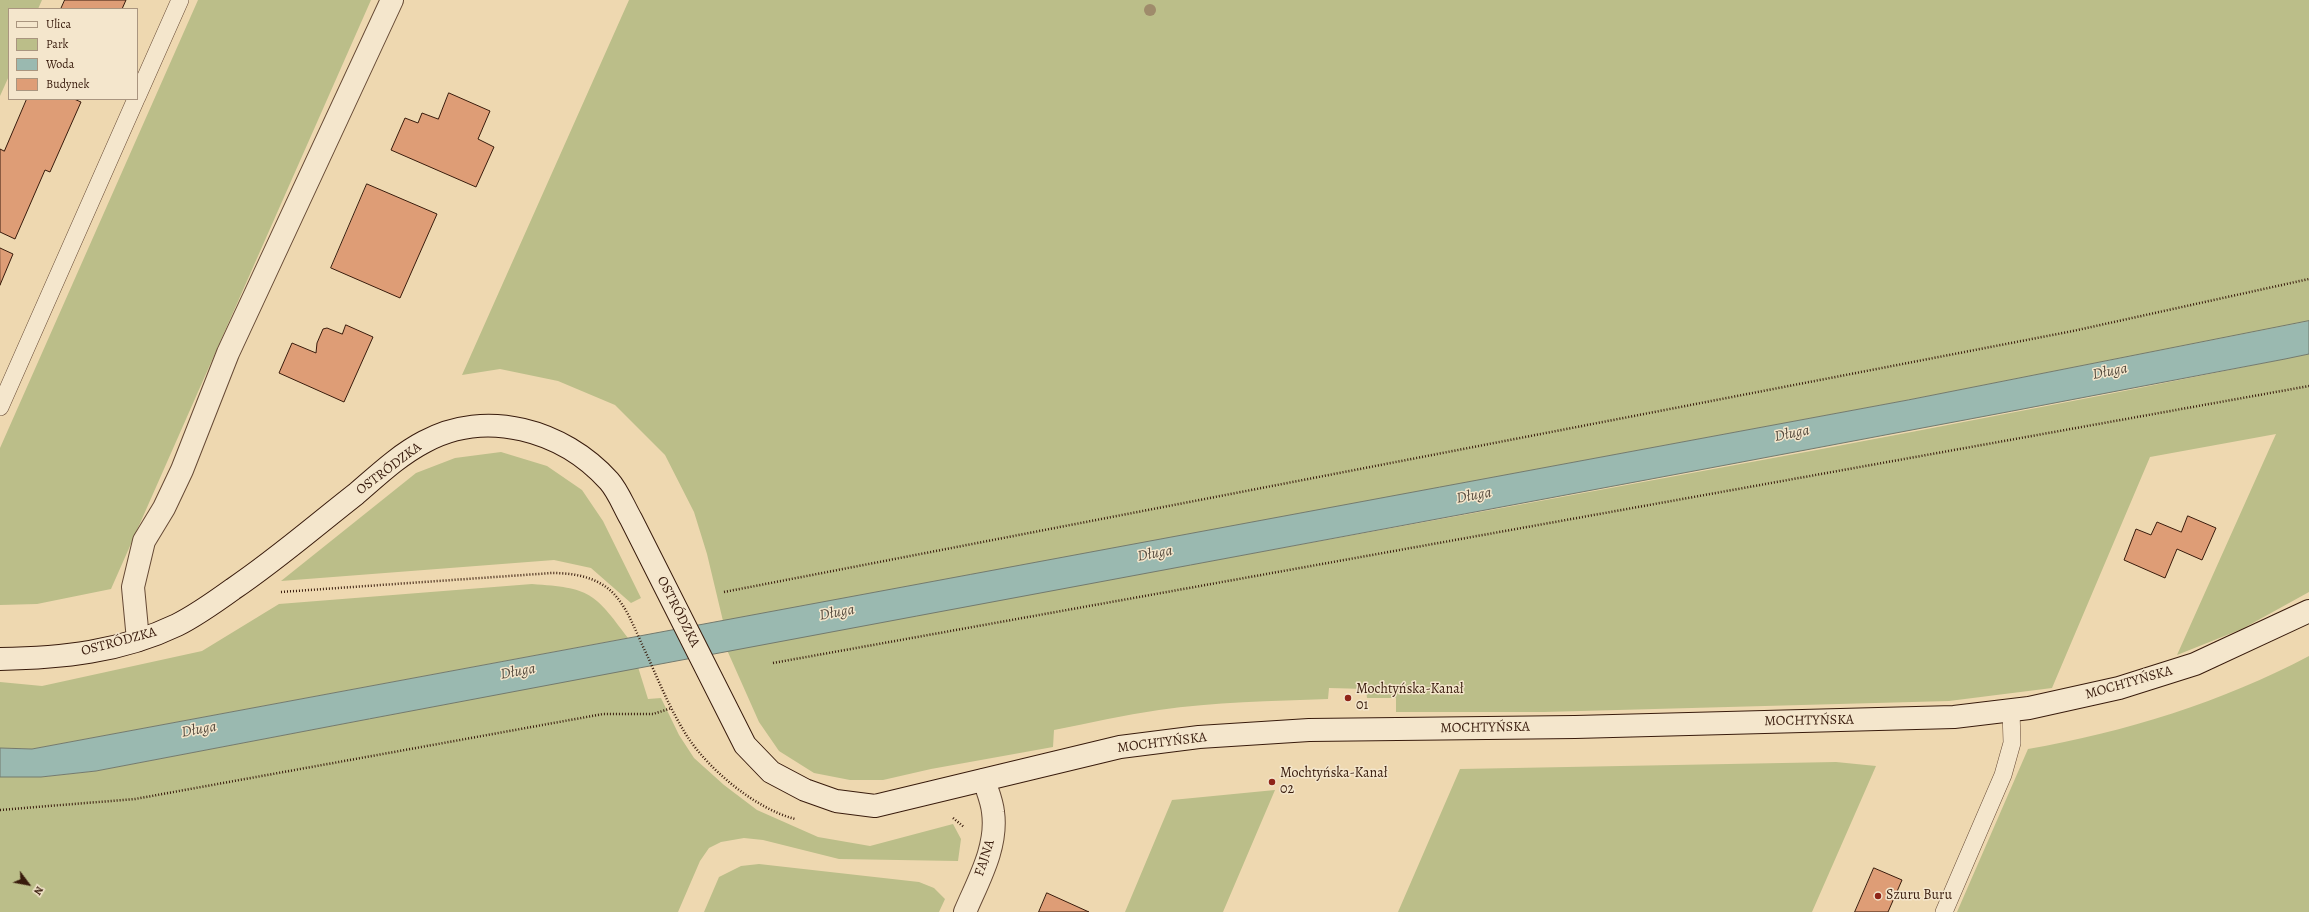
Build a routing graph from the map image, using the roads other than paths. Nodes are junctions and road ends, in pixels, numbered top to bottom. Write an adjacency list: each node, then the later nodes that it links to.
1 (180, 0): 3 (lane)
2 (392, 0): 7 (street)
3 (138, 94)
4 (135, 100): 5 (lane)
5 (0, 407)
6 (2309, 611): 10 (street, MOCHTYŃSKA)
7 (138, 640): 8 (street, OSTRÓDZKA); 9 (street, OSTRÓDZKA)
8 (0, 659)
9 (711, 677): 11 (street, MOCHTYŃSKA)
10 (2011, 710): 11 (street, MOCHTYŃSKA); 13 (lane)
11 (984, 780): 12 (street, FAJNA)
12 (965, 912)
13 (1944, 912)

